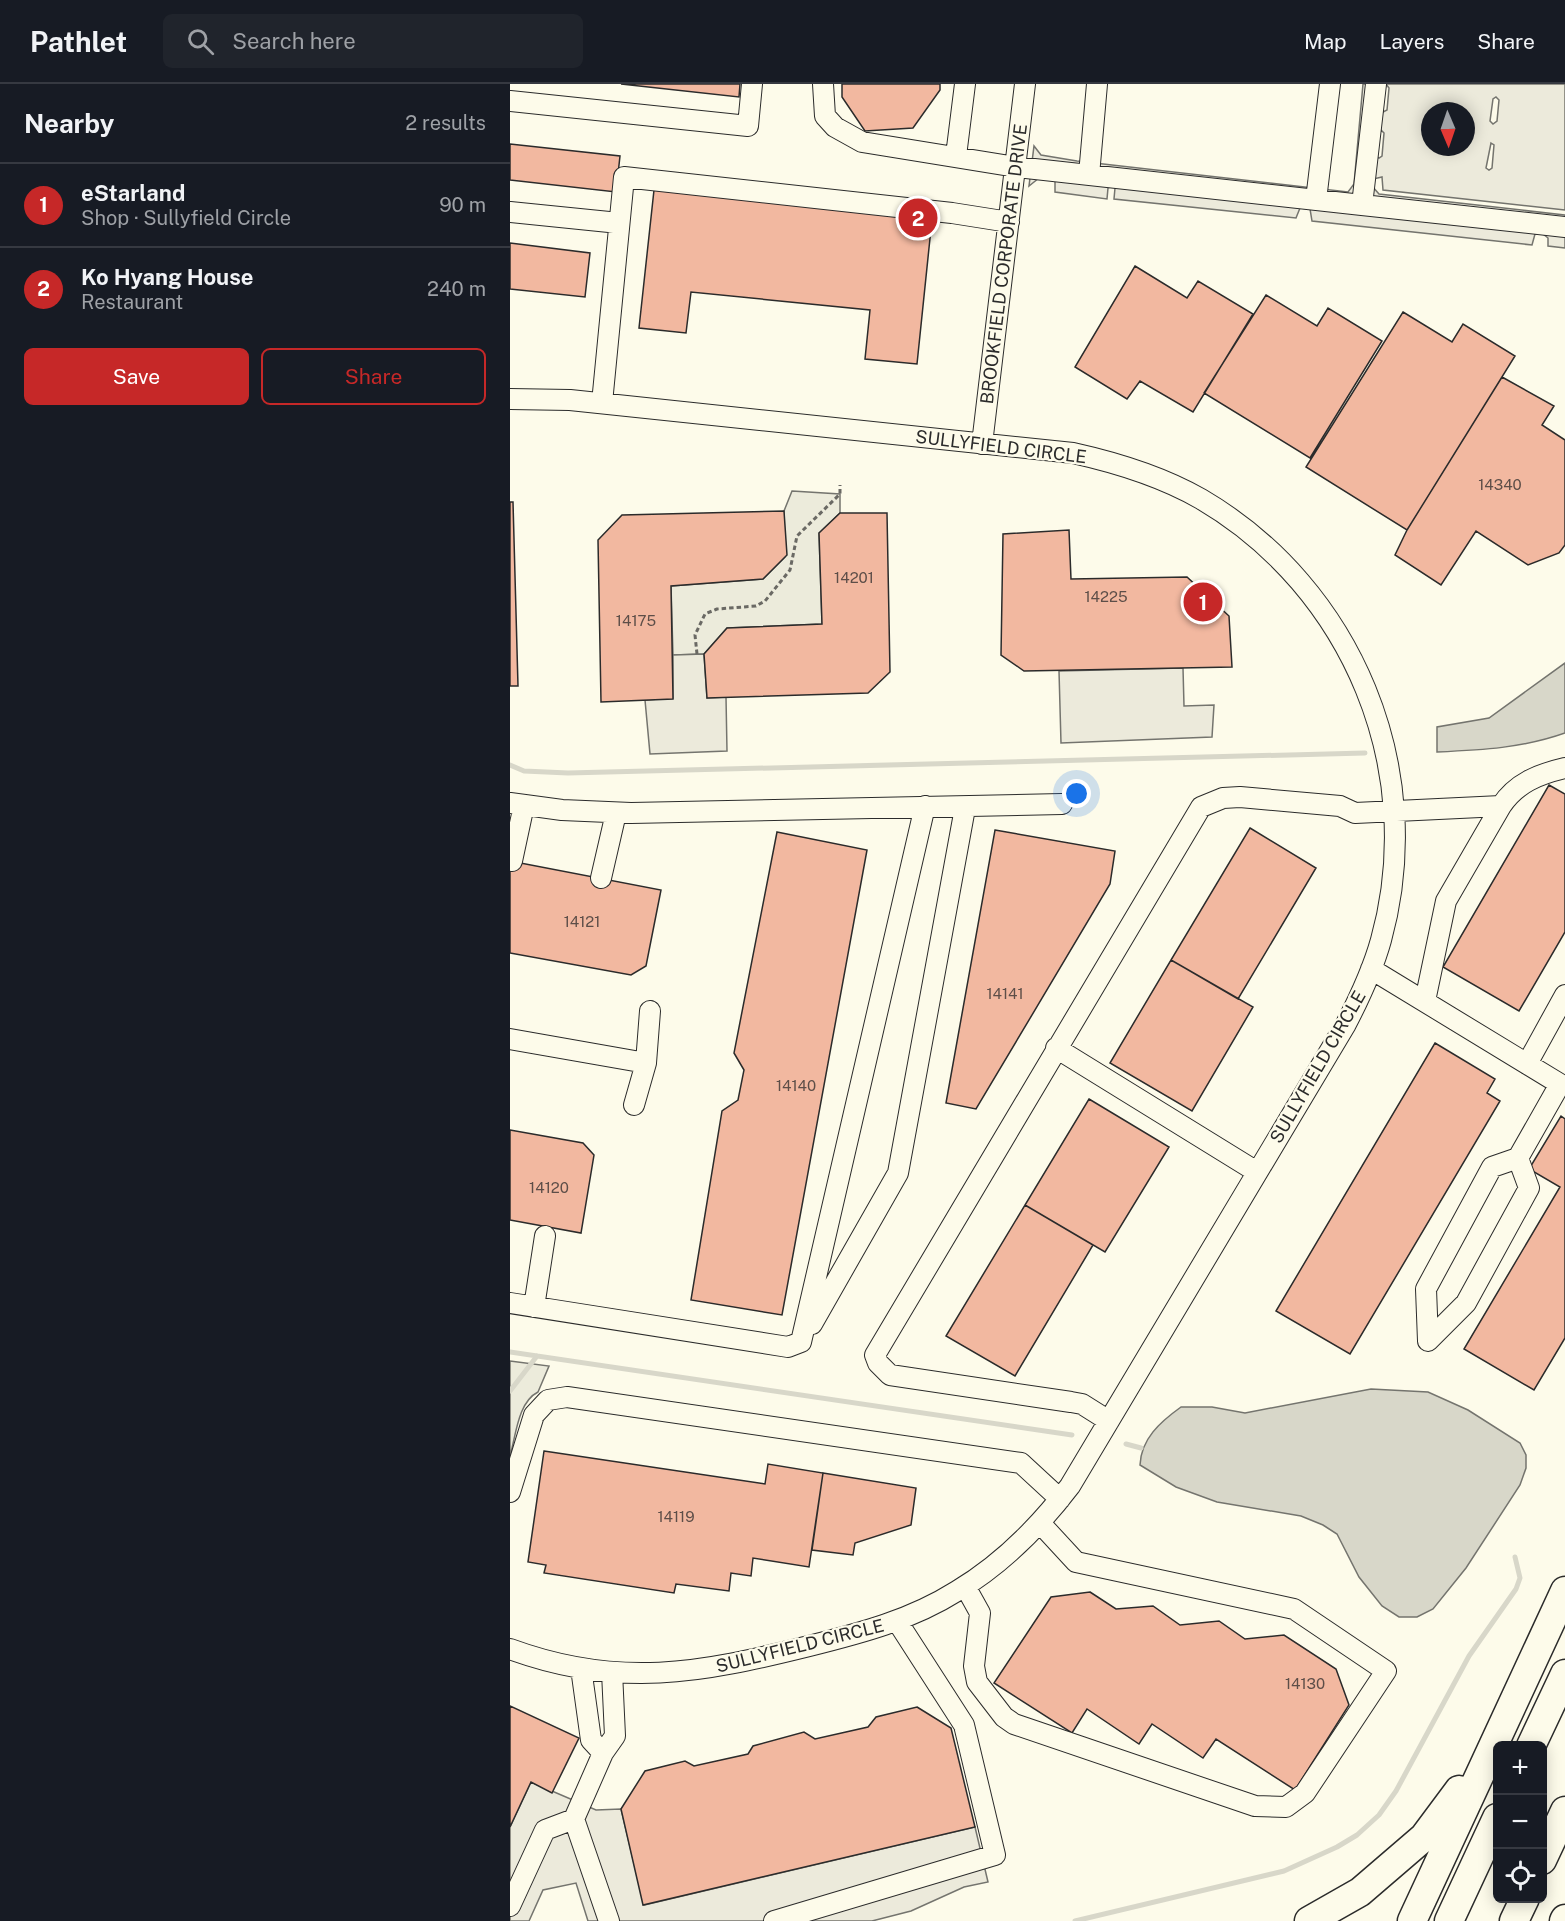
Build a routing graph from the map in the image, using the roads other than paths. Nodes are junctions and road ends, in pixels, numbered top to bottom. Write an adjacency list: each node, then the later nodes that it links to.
1 (752, 84): 8 (street)
2 (823, 84): 9 (street)
3 (965, 84): 9 (street)
4 (1025, 84): 10 (street, BROOKFIELD CORPORATE DRIVE)
5 (1096, 84): 11 (street)
6 (1330, 84): 12 (street)
7 (1376, 84): 13 (street)
8 (510, 101)
9 (956, 156): 10 (street)
10 (1016, 167): 11 (street); 15 (street, BROOKFIELD CORPORATE DRIVE)
11 (1089, 175): 12 (street)
12 (1316, 200): 13 (street)
13 (1362, 205): 17 (street)
14 (510, 212): 16 (street)
15 (1009, 222): 16 (street); 20 (street, BROOKFIELD CORPORATE DRIVE)
16 (619, 223): 19 (street)
17 (1565, 227)
18 (510, 399): 19 (street, SULLYFIELD CIRCLE)
19 (602, 403): 20 (street, SULLYFIELD CIRCLE)
20 (982, 444): 27 (street, SULLYFIELD CIRCLE)
21 (1565, 768): 25 (street)
22 (517, 804): 28 (street); 29 (street)
23 (1062, 804): 26 (street)
24 (925, 806): 26 (street); 28 (street); 46 (street)
25 (1501, 806): 27 (street); 33 (street)
26 (965, 808): 46 (street)
27 (1394, 812): 31 (street, SULLYFIELD CIRCLE); 36 (street)
28 (616, 813): 30 (street)
29 (512, 861)
30 (601, 878)
31 (1371, 969): 33 (street); 42 (street, SULLYFIELD CIRCLE)
32 (1565, 995): 38 (street)
33 (1425, 1001): 38 (street)
34 (650, 1011): 37 (street)
35 (510, 1039): 37 (street)
36 (1056, 1048): 42 (street); 47 (street)
37 (646, 1063): 40 (street)
38 (1527, 1064): 39 (street)
39 (1562, 1085): 41 (street)
40 (634, 1105)
41 (1518, 1158): 41 (street)
42 (1257, 1172): 47 (street, SULLYFIELD CIRCLE)
43 (545, 1236): 45 (street)
44 (510, 1303): 45 (street)
45 (534, 1307): 46 (street)
46 (801, 1342)
47 (1109, 1421): 49 (street, SULLYFIELD CIRCLE)
48 (510, 1492): 49 (street)
49 (1060, 1499): 50 (street, SULLYFIELD CIRCLE)
50 (1040, 1523): 51 (street, SULLYFIELD CIRCLE); 51 (street)
51 (965, 1587): 53 (street, SULLYFIELD CIRCLE)
52 (1565, 1591): 57 (highway)
53 (897, 1621): 56 (street, SULLYFIELD CIRCLE); 68 (street)
54 (510, 1648): 55 (street, SULLYFIELD CIRCLE)
55 (581, 1668): 56 (street, SULLYFIELD CIRCLE); 60 (street)
56 (612, 1672): 60 (street)
57 (1527, 1674): 69 (highway); 70 (highway)
58 (1565, 1674): 59 (highway)
59 (1533, 1741)
60 (603, 1753): 62 (street)
61 (1565, 1811): 64 (highway)
62 (574, 1819): 66 (street); 67 (street)
63 (1493, 1827): 71 (highway)
64 (1547, 1849)
65 (1523, 1903): 72 (highway)
66 (510, 1906)
67 (609, 1921)
68 (774, 1921)
69 (1309, 1921)
70 (1412, 1921)
71 (1449, 1921)
72 (1514, 1921)

